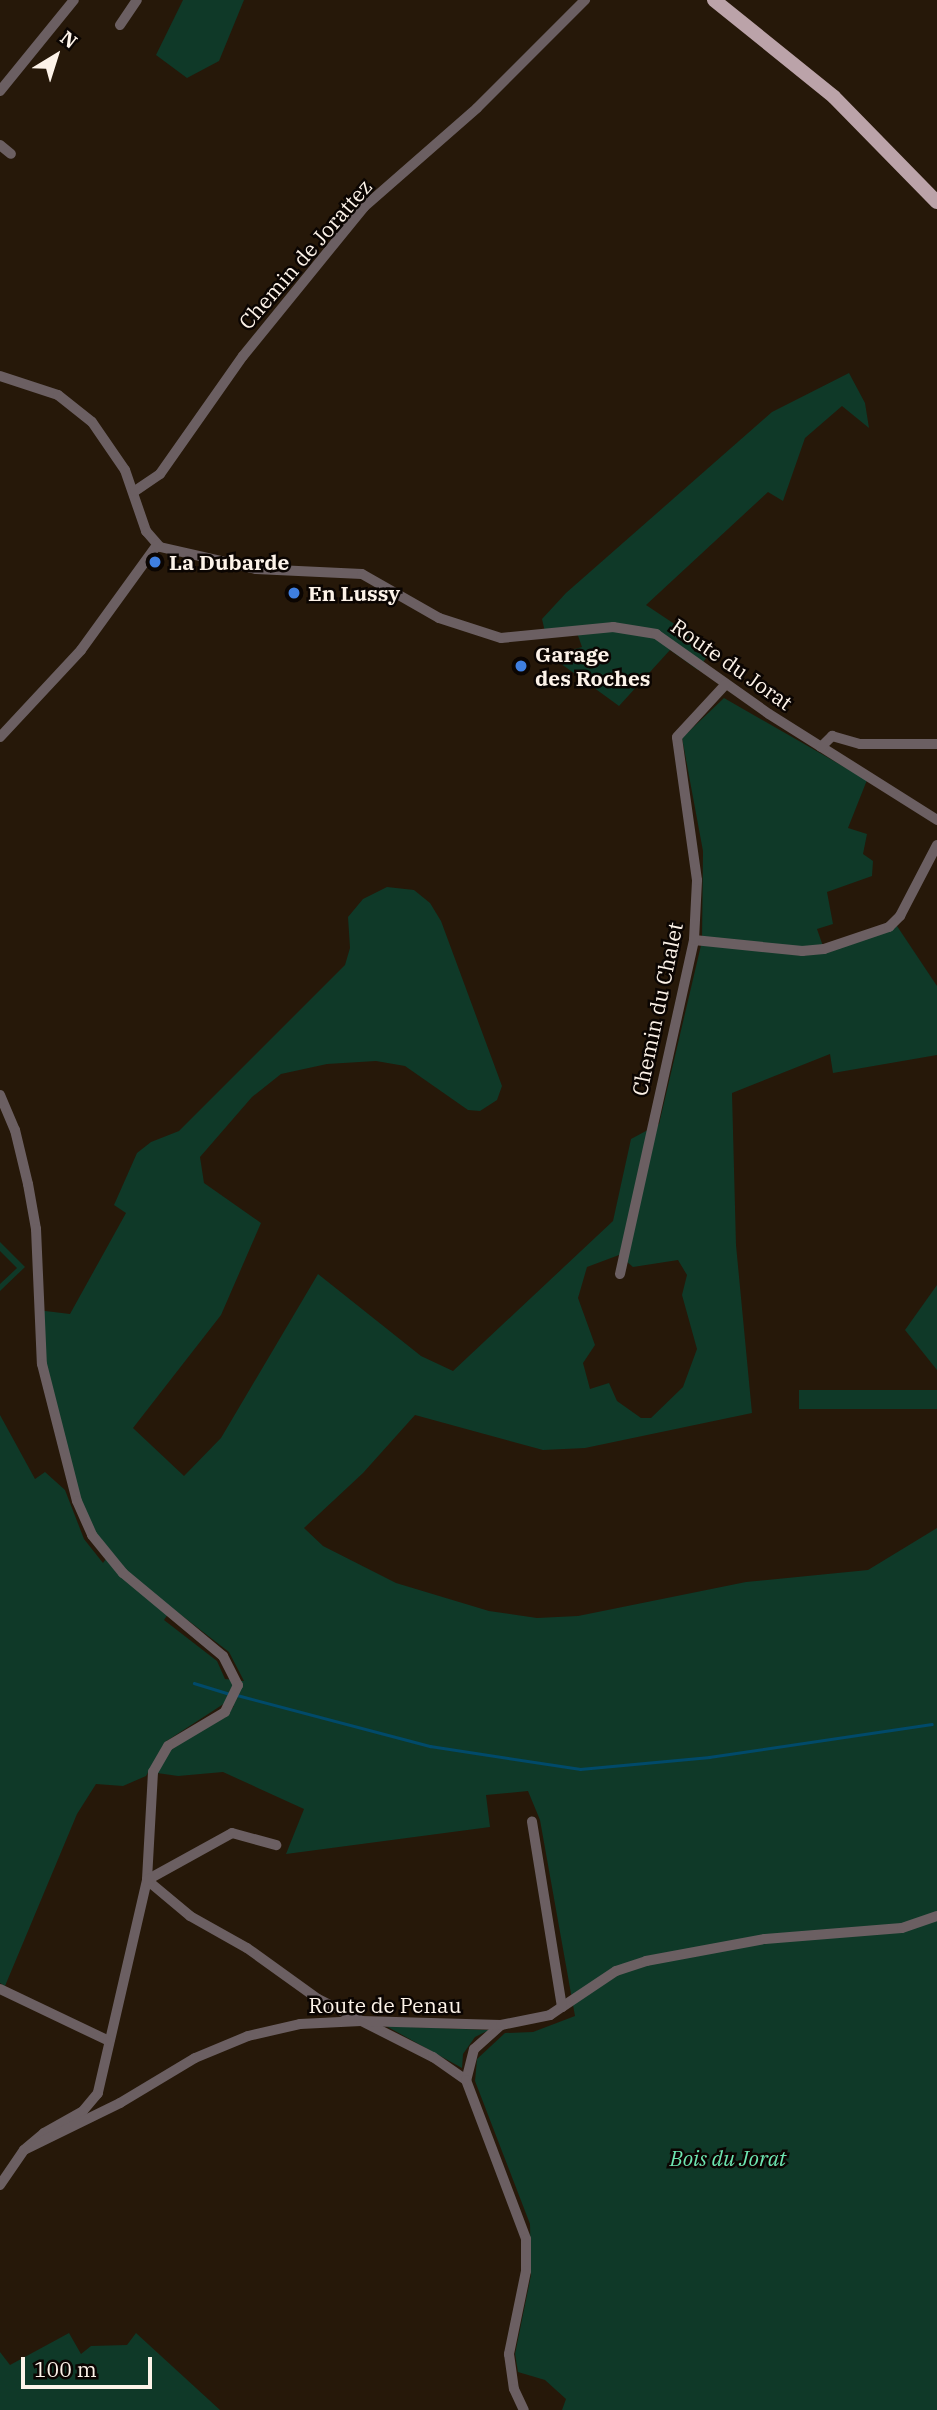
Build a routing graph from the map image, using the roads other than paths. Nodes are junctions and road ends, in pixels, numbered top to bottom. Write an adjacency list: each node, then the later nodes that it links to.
1 (74, 0): 6 (street)
2 (137, 0): 5 (street)
3 (585, 0): 11 (street, Chemin de Jorattez)
4 (714, 0): 9 (main road)
5 (120, 25)
6 (0, 91)
7 (0, 145): 8 (street)
8 (11, 154)
9 (937, 201)
10 (0, 376): 11 (street)
11 (135, 491): 12 (street)
12 (157, 545): 13 (street, Route du Jorat); 14 (street)
13 (725, 685): 16 (street, Route du Jorat); 19 (street, Chemin du Chalet)
14 (0, 737)
15 (937, 744): 16 (street)
16 (821, 747): 17 (street, Route du Jorat)
17 (937, 820)
18 (937, 845): 19 (street)
19 (694, 940): 21 (street, Chemin du Chalet)
20 (0, 1095): 24 (street)
21 (620, 1274)
22 (532, 1821): 27 (street)
23 (276, 1845): 24 (street)
24 (147, 1880): 28 (street); 30 (street)
25 (937, 1916): 27 (street, Route de Penau)
26 (0, 1989): 30 (street)
27 (562, 2007): 29 (street, Route de Penau)
28 (361, 2021): 29 (street, Route de Penau); 31 (street); 32 (street, Route de Penau)
29 (501, 2025): 31 (street)
30 (109, 2041): 32 (street)
31 (466, 2080): 35 (street)
32 (24, 2150): 33 (street, Route de Penau)
33 (4, 2170): 34 (street, Route de Penau)
34 (0, 2185)
35 (524, 2410)

